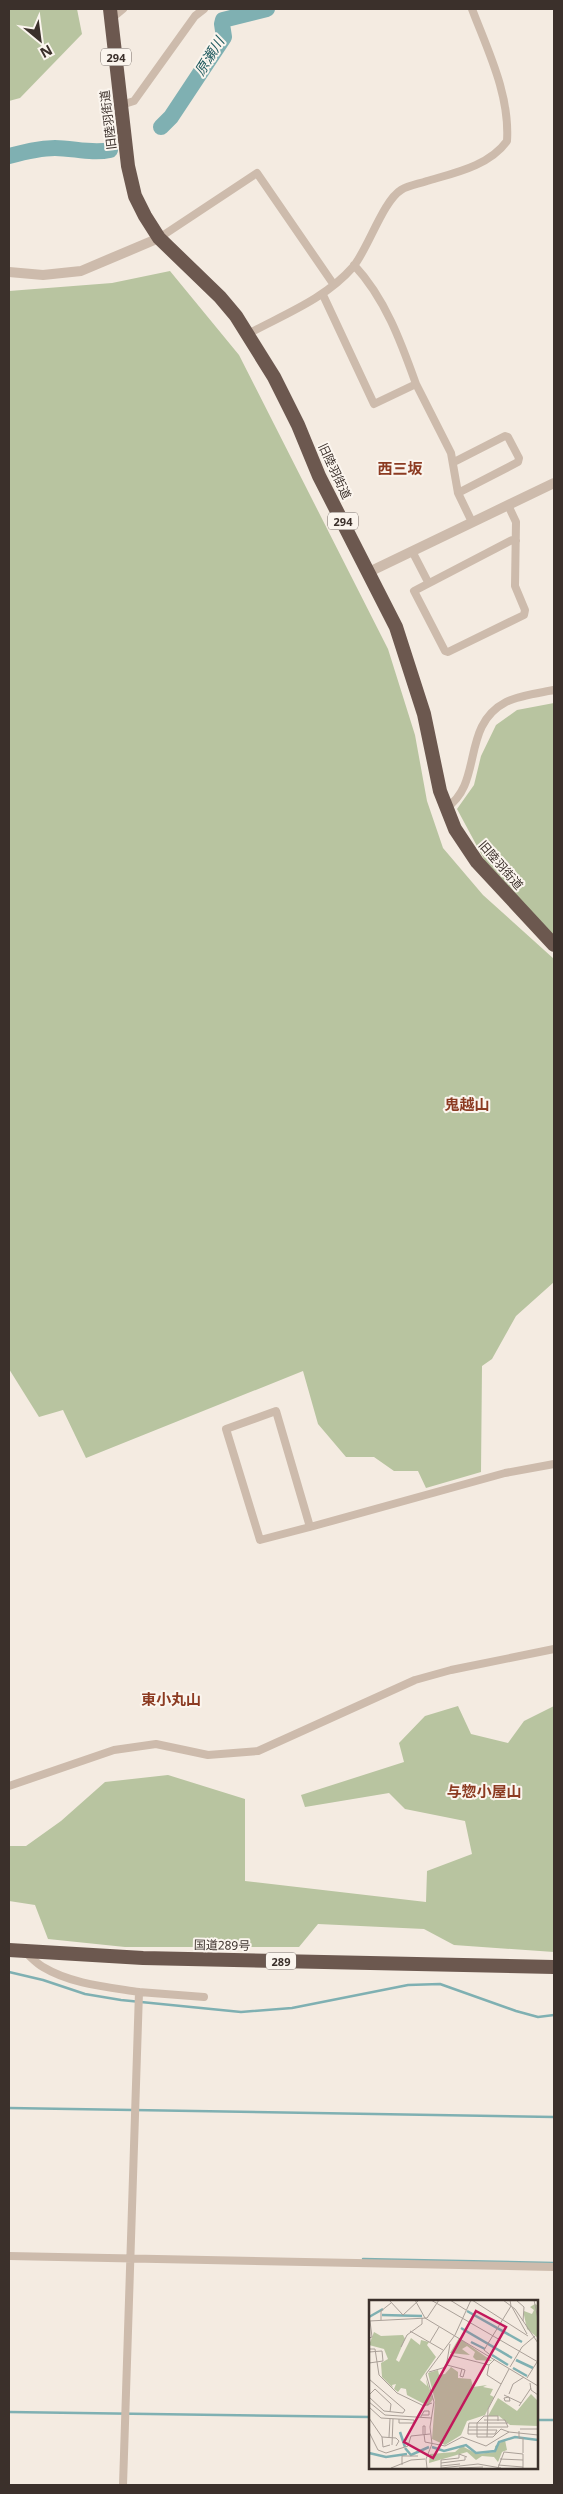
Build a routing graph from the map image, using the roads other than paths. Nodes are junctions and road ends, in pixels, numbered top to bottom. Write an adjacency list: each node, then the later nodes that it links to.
1 (123, 9): 4 (street)
2 (204, 9): 5 (street)
3 (472, 9): 7 (street)
4 (111, 14): 5 (highway, 旧陸羽街道 / 294)
5 (121, 105): 6 (highway, 旧陸羽街道 / 294)
6 (159, 238): 8 (street); 9 (street); 11 (highway, 旧陸羽街道 / 294)
7 (354, 265): 9 (street); 12 (street)
8 (9, 272)
9 (334, 285): 10 (street)
10 (323, 295): 11 (street); 12 (street)
11 (248, 334): 20 (highway, 旧陸羽街道 / 294)
12 (416, 384): 13 (street)
13 (454, 462): 15 (street); 15 (street)
14 (554, 483): 16 (street)
15 (458, 493): 17 (street)
16 (508, 505): 17 (street); 18 (street)
17 (472, 522): 19 (street)
18 (516, 540): 21 (street); 21 (street)
19 (412, 551): 20 (street); 21 (street)
20 (369, 572): 23 (highway, 旧陸羽街道 / 294)
21 (428, 582)
22 (554, 690): 23 (street)
23 (446, 808): 24 (highway, 旧陸羽街道 / 294)
24 (554, 945)
25 (554, 1464): 26 (street)
26 (310, 1527): 26 (street)
27 (554, 1649): 28 (street)
28 (9, 1786)
29 (9, 1950): 30 (highway, 国道289号 / 289)
30 (23, 1950): 31 (highway, 国道289号 / 289); 32 (street)
31 (554, 1968)
32 (139, 1992): 33 (street); 35 (street)
33 (204, 1997)
34 (9, 2256): 35 (street)
35 (132, 2257): 36 (street); 37 (street)
36 (554, 2267)
37 (123, 2485)

